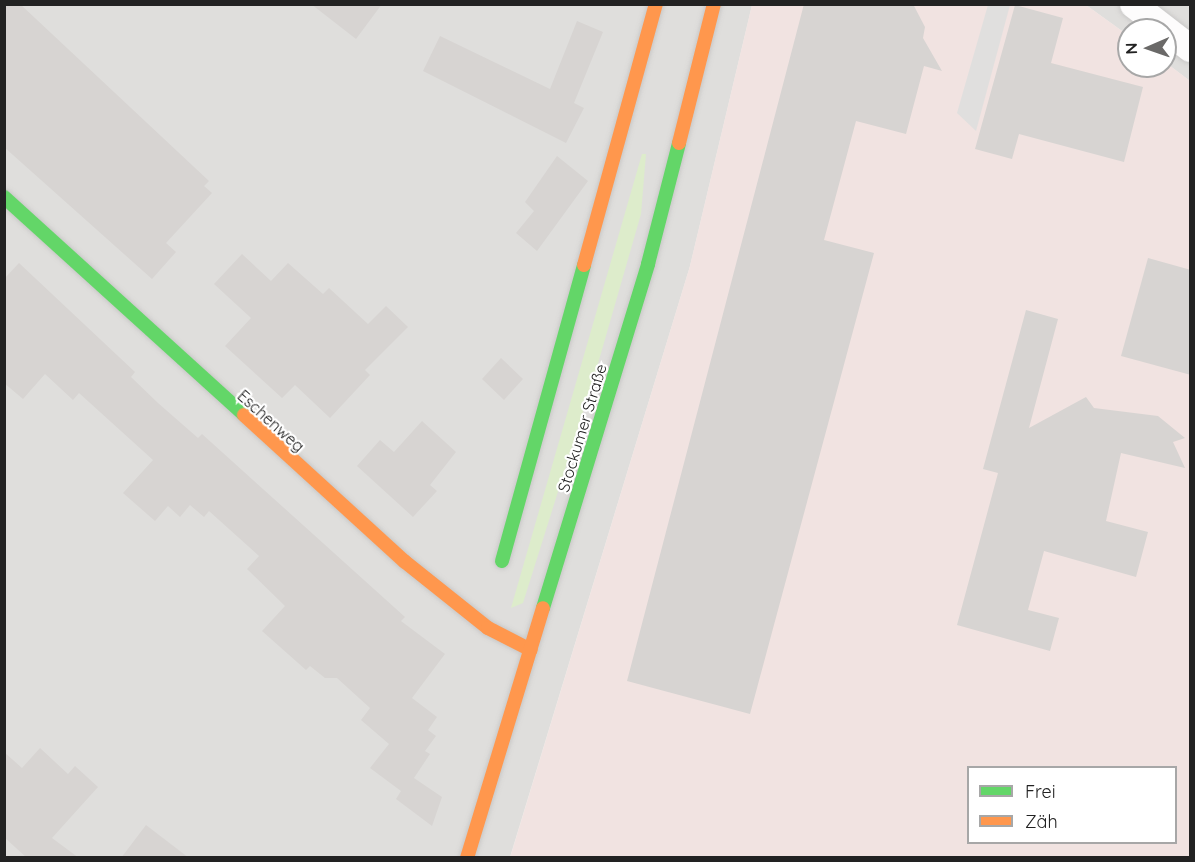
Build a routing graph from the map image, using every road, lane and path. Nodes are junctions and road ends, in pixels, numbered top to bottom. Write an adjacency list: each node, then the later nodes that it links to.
1 (656, 4): 6 (street)
2 (714, 4): 7 (street, Stockumer Straße)
3 (1133, 4): 4 (street)
4 (1191, 48)
5 (4, 197): 7 (street, Eschenweg)
6 (502, 561)
7 (531, 650): 8 (street, Stockumer Straße)
8 (467, 858)

